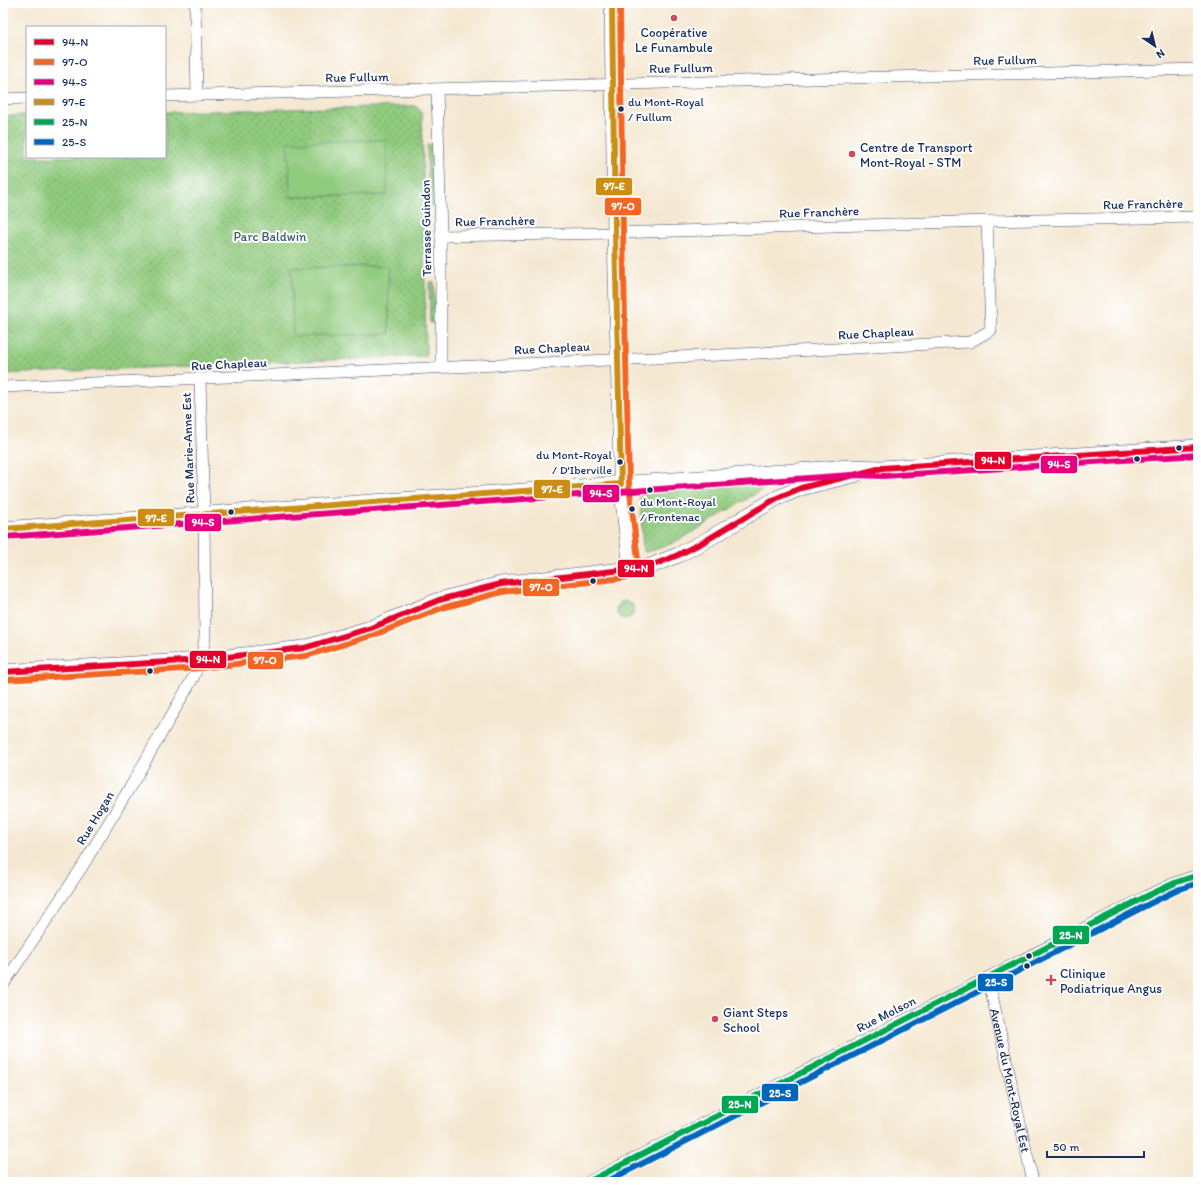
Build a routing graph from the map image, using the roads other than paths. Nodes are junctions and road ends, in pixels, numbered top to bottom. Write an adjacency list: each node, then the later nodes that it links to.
1 (195, 3): 6 (street)
2 (612, 3): 4 (main road)
3 (1198, 69): 4 (street, Rue Fullum)
4 (614, 84): 5 (street, Rue Fullum); 12 (main road)
5 (437, 89): 6 (street, Rue Fullum); 13 (street, Terrasse Guindon)
6 (197, 95): 7 (street, Rue Fullum)
7 (166, 96)
8 (26, 98): 9 (street)
9 (3, 99)
10 (1198, 217): 11 (street, Rue Franchère)
11 (987, 221): 12 (street, Rue Franchère); 14 (street, Rue Chapleau)
12 (615, 233): 13 (street, Rue Franchère); 14 (main road)
13 (441, 236): 15 (street, Terrasse Guindon)
14 (619, 359): 15 (street, Rue Chapleau); 20 (main road)
15 (441, 367): 16 (street, Rue Chapleau)
16 (200, 379): 17 (street, Rue Chapleau); 21 (street, Rue Marie-Anne Est)
17 (3, 387)
18 (1198, 447): 19 (main road)
19 (882, 468): 20 (main road); 23 (main road)
20 (621, 484): 21 (main road); 23 (main road)
21 (204, 515): 22 (main road); 24 (street, Rue Marie-Anne Est)
22 (3, 529)
23 (631, 569): 24 (main road)
24 (201, 660): 25 (main road); 28 (street, Rue Hogan)
25 (3, 672)
26 (1198, 874): 27 (street, Rue Molson)
27 (987, 978): 29 (street, Rue Molson); 30 (street, Avenue du Mont-Royal Est)
28 (3, 985)
29 (588, 1182)
30 (1033, 1182)

